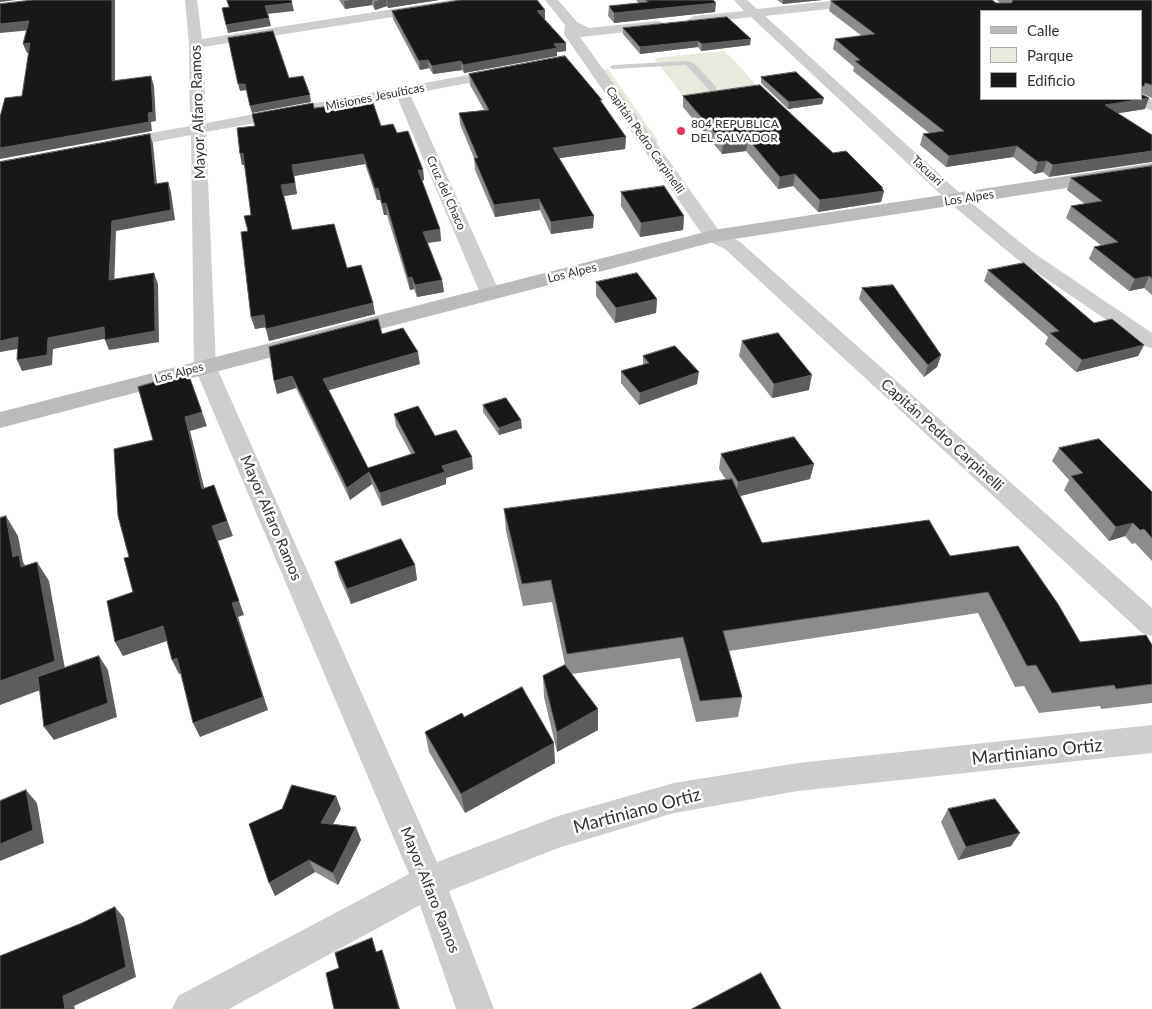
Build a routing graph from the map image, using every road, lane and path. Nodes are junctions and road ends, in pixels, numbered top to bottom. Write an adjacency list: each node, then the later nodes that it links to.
1 (190, 0): 9 (street, Mayor Alfaro Ramos)
2 (476, 0): 9 (street)
3 (551, 0): 7 (street, Capitán Pedro Carpinelli)
4 (740, 0): 6 (street, Tacuari)
5 (873, 0): 6 (street)
6 (756, 14): 8 (street); 23 (street, Tacuari)
7 (571, 30): 8 (street, Capitán Pedro Carpinelli); 11 (street, Capitán Pedro Carpinelli)
8 (588, 32): 10 (street, Capitán Pedro Carpinelli)
9 (196, 44): 17 (street, Mayor Alfaro Ramos)
10 (602, 53): 11 (street); 13 (street, Capitán Pedro Carpinelli)
11 (586, 56): 12 (street); 21 (street, Capitán Pedro Carpinelli)
12 (567, 60)
13 (612, 67): 15 (lane); 18 (street, Capitán Pedro Carpinelli)
14 (518, 69): 16 (street, Misiones Jesuíticas)
15 (713, 88)
16 (402, 92): 17 (street, Misiones Jesuíticas); 25 (street, Cruz del Chaco)
17 (199, 130): 19 (street, Misiones Jesuíticas); 27 (street, Mayor Alfaro Ramos)
18 (663, 138)
19 (104, 147)
20 (674, 154): 21 (street)
21 (656, 155): 24 (street, Capitán Pedro Carpinelli)
22 (1152, 168): 23 (street, Los Alpes)
23 (957, 200): 24 (street, Los Alpes); 26 (street, Tacuari)
24 (724, 234): 25 (street, Los Alpes); 29 (street, Capitán Pedro Carpinelli)
25 (490, 293): 27 (street, Los Alpes)
26 (1152, 342)
27 (205, 366): 28 (street, Los Alpes); 31 (street, Mayor Alfaro Ramos)
28 (0, 420)
29 (1152, 625)
30 (1152, 739): 31 (street, Martiniano Ortiz)
31 (429, 882): 32 (street, Martiniano Ortiz); 33 (street, Mayor Alfaro Ramos)
32 (191, 1009)
33 (475, 1009)

